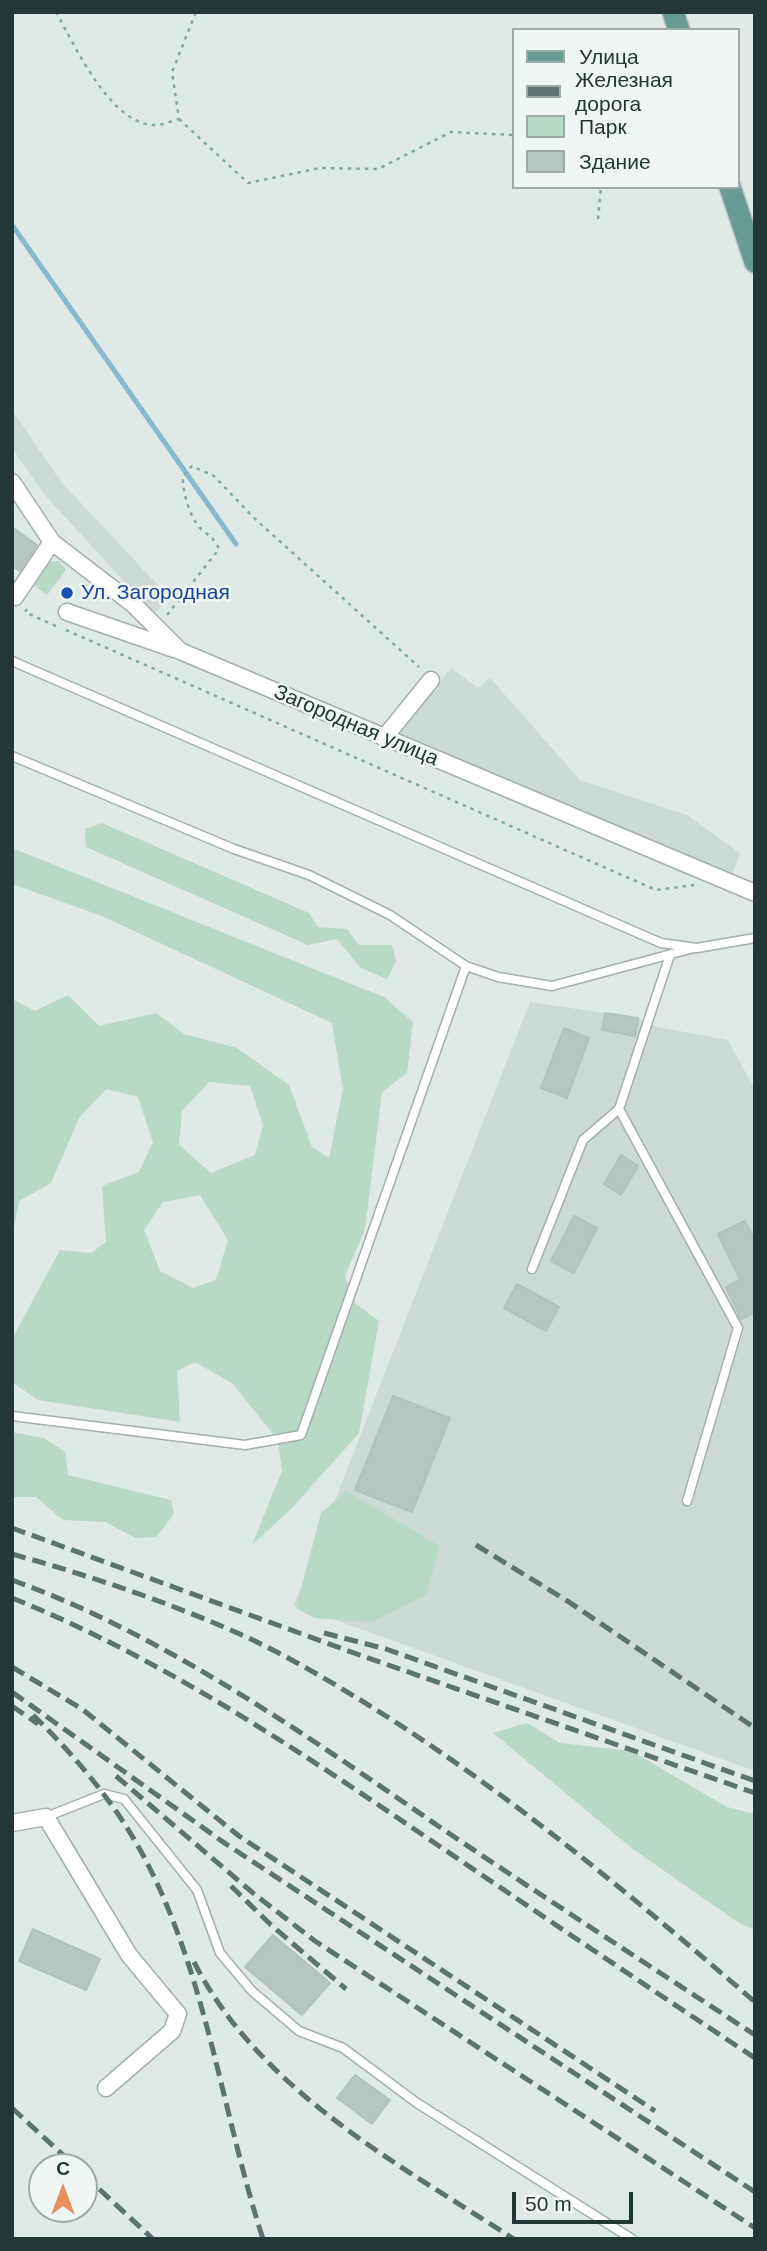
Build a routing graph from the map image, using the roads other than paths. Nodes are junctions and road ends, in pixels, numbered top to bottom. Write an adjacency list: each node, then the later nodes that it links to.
1 (731, 189): 2 (main road)
2 (755, 262)
3 (12, 482): 4 (street, Загородная улица)
4 (52, 542): 5 (street); 7 (street, Загородная улица)
5 (14, 596)
6 (66, 612): 7 (street)
7 (180, 651): 10 (street, Загородная улица)
8 (12, 661): 14 (lane)
9 (431, 680): 10 (street)
10 (384, 738): 12 (street, Загородная улица)
11 (12, 756): 16 (lane)
12 (755, 893)
13 (755, 938): 14 (lane)
14 (697, 948): 15 (lane)
15 (670, 955): 16 (lane); 17 (lane)
16 (466, 966): 19 (lane)
17 (620, 1109): 18 (lane); 20 (lane)
18 (532, 1269)
19 (12, 1416)
20 (687, 1501)
21 (46, 1817): 22 (street); 23 (street); 24 (lane)
22 (12, 1823)
23 (106, 2088)
24 (632, 2239)

